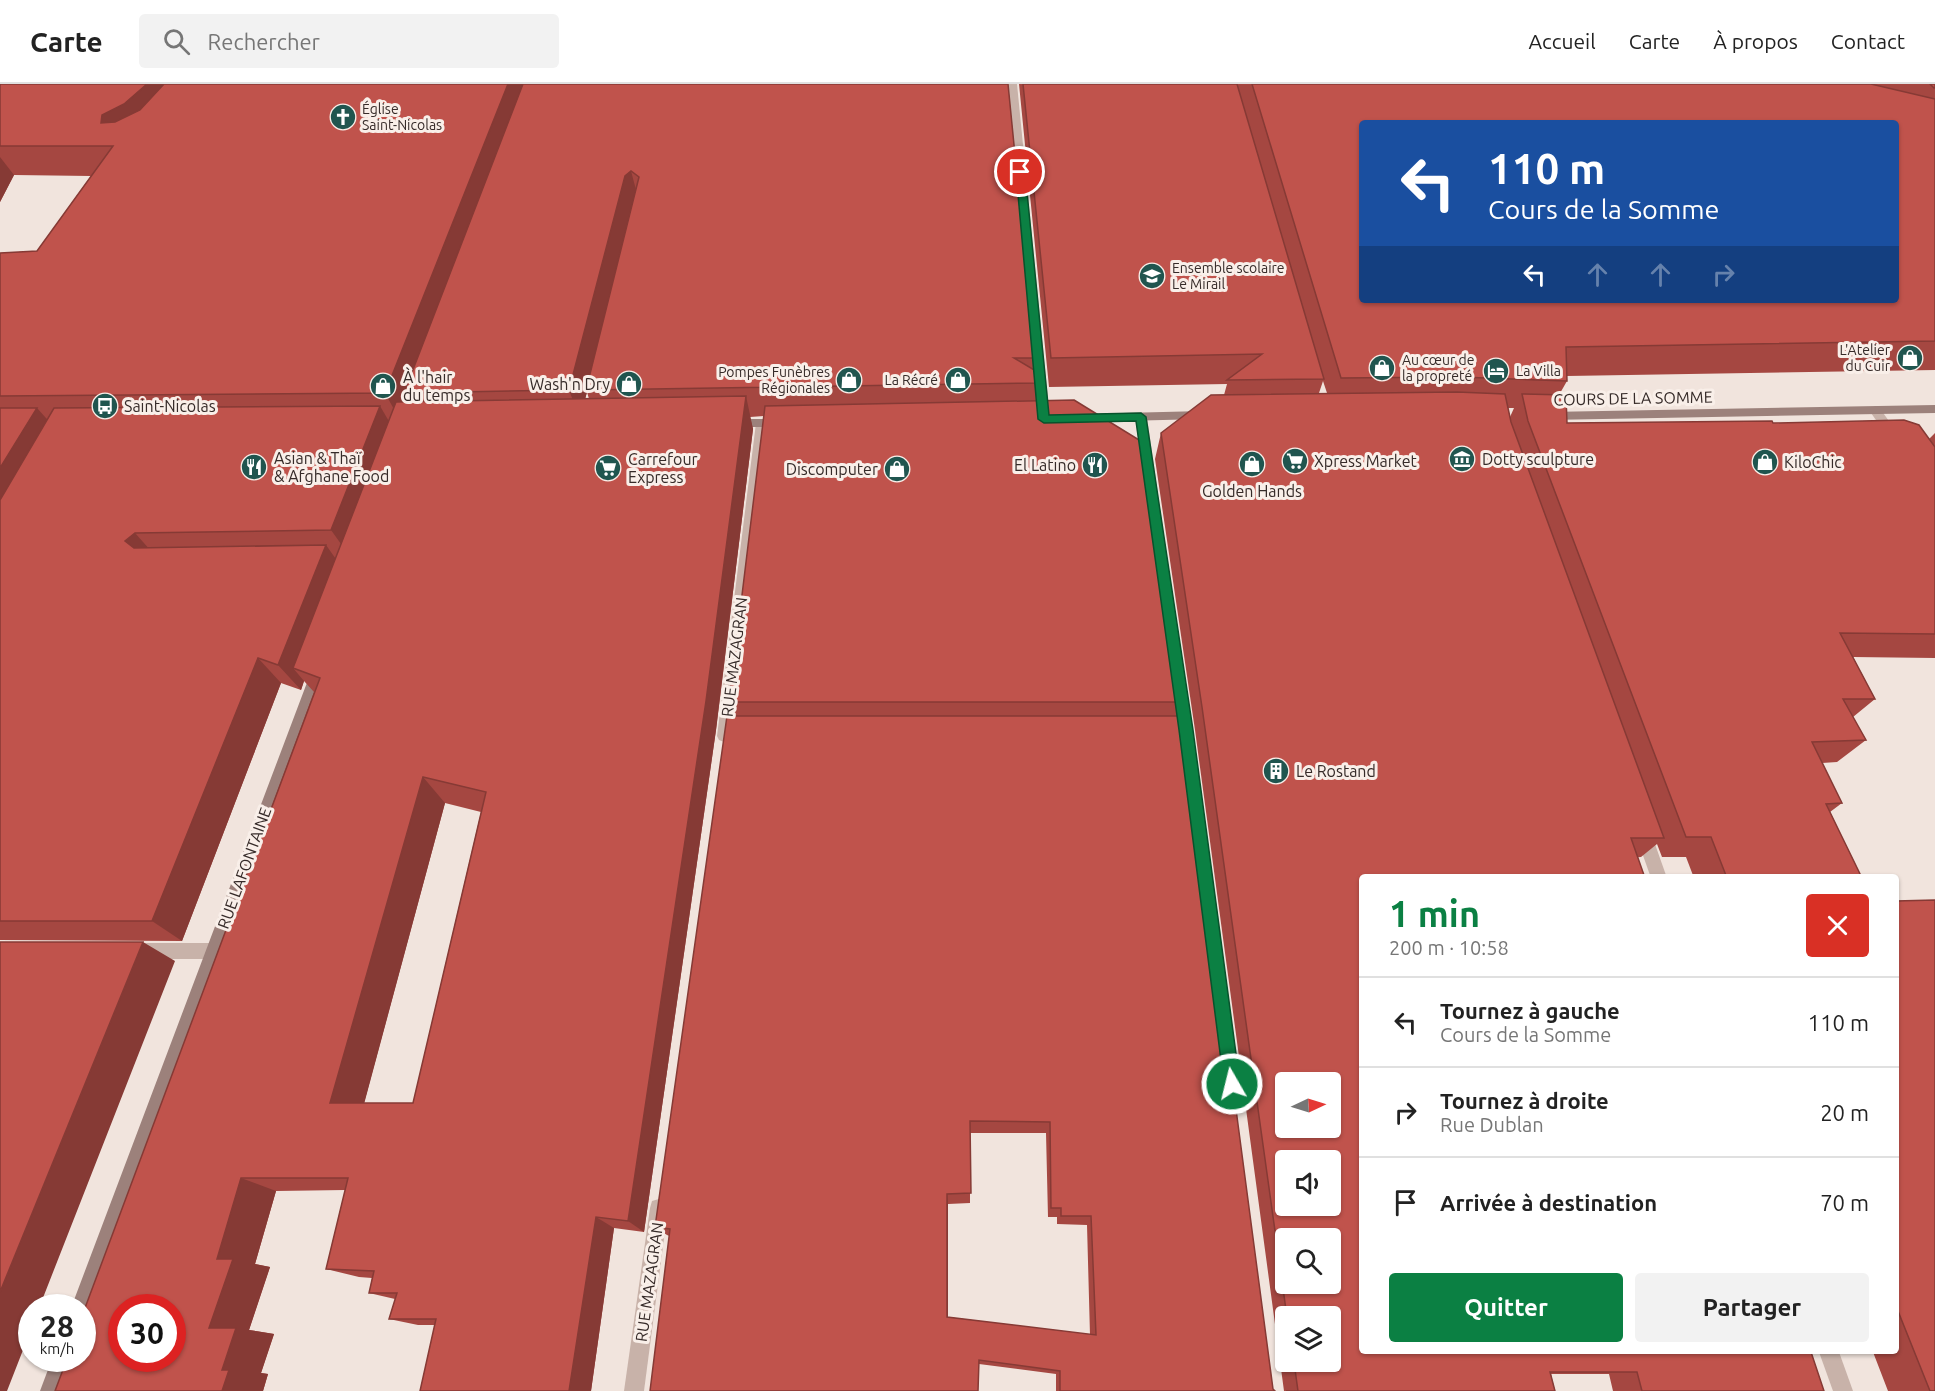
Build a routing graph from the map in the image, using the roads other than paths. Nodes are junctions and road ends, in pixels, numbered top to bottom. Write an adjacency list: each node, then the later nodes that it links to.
1 (1012, 84): 7 (street)
2 (1935, 409): 3 (main road, COURS DE LA SOMME)
3 (1875, 410): 5 (main road, COURS DE LA SOMME); 11 (street)
4 (1211, 415): 6 (main road)
5 (1533, 416)
6 (1141, 417): 7 (main road); 18 (street)
7 (1049, 419)
8 (798, 422): 9 (main road)
9 (762, 423): 10 (main road); 13 (street, RUE MAZAGRAN)
10 (722, 424)
11 (1903, 450)
12 (324, 654): 17 (main road, RUE LAFONTAINE)
13 (722, 754)
14 (1636, 812): 15 (street)
15 (1658, 874)
16 (126, 951): 17 (street)
17 (213, 951): 20 (main road, RUE LAFONTAINE)
18 (1215, 954)
19 (662, 1190): 24 (street, RUE MAZAGRAN)
20 (86, 1294)
21 (1829, 1354): 25 (street)
22 (57, 1372): 23 (main road)
23 (50, 1391)
24 (634, 1391)
25 (1843, 1391)

